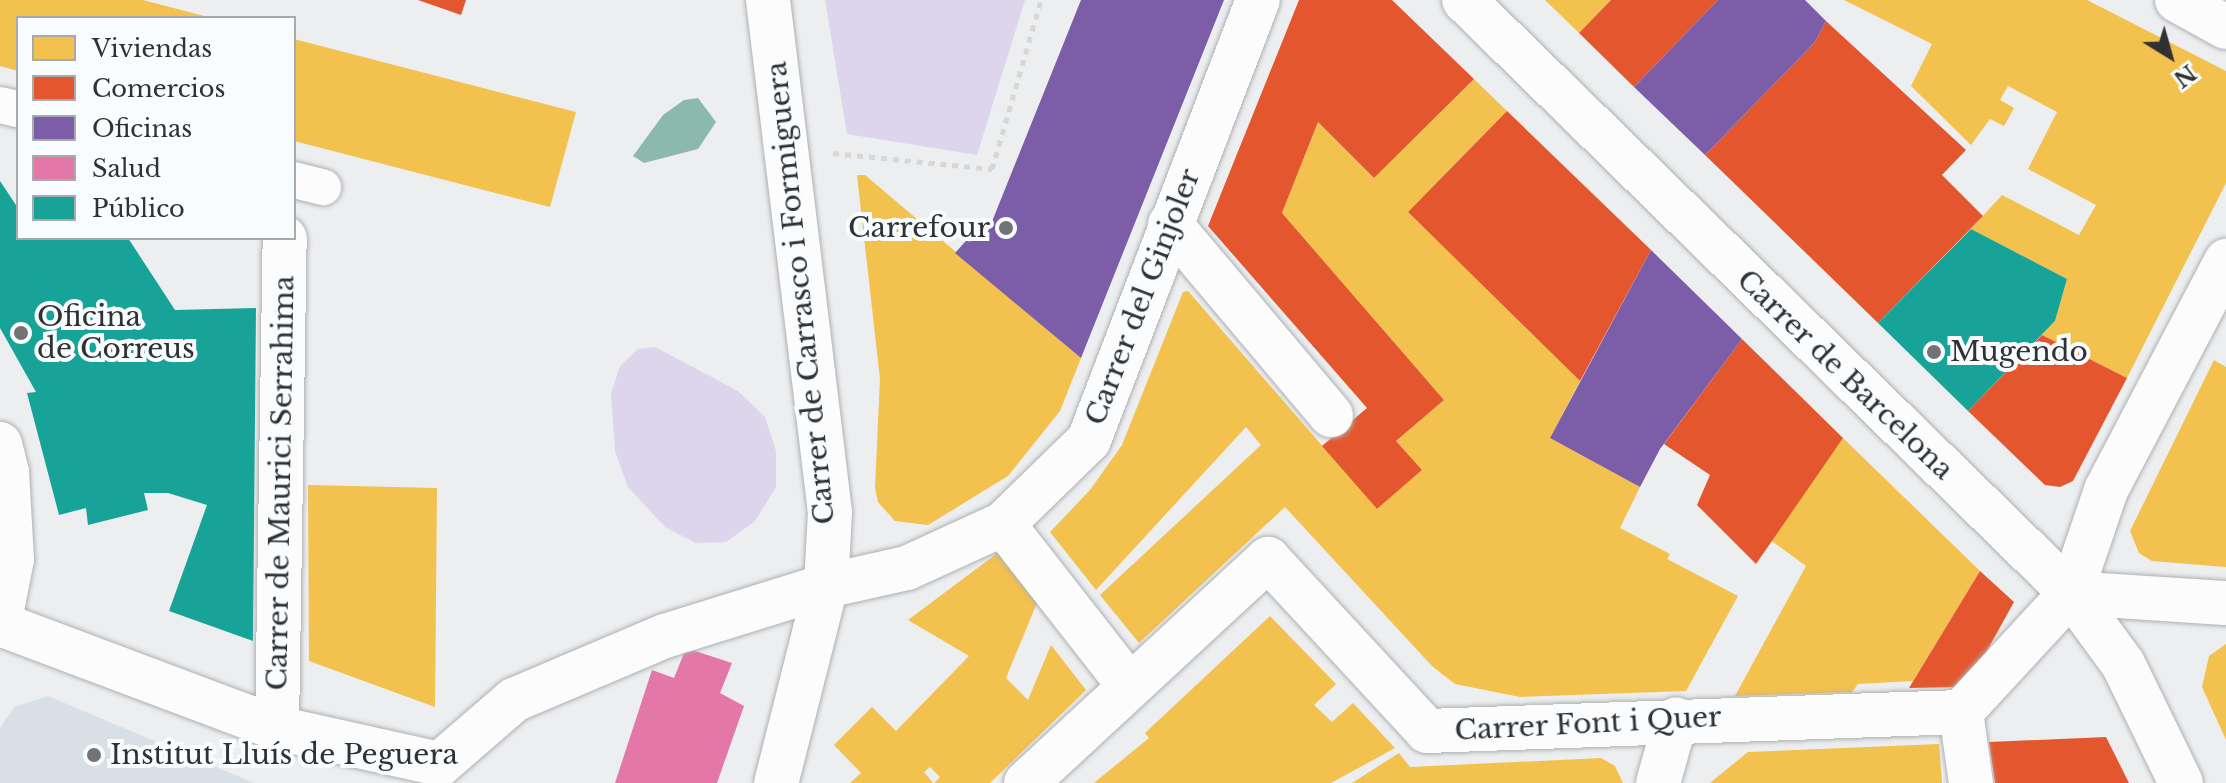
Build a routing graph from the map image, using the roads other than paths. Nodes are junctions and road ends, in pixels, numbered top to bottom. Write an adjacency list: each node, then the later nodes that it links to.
1 (768, 0): 12 (street, Carrer de Carrasco i Formiguera)
2 (1258, 0): 6 (street, Carrer del Ginjoler)
3 (1464, 0): 13 (street, Carrer de Barcelona)
4 (2177, 0): 5 (street)
5 (2226, 27)
6 (1170, 224): 9 (street); 11 (street, Carrer del Ginjoler)
7 (285, 240): 19 (street, Carrer de Maurici Serrahima)
8 (2226, 261): 13 (street)
9 (1331, 415)
10 (0, 444): 15 (street)
11 (1003, 524): 12 (street, Carrer del Ginjoler); 16 (street)
12 (826, 586): 20 (street); 21 (street, Carrer de Carrasco i Formiguera)
13 (2071, 593): 14 (street); 17 (street); 25 (street, Carrer de Barcelona)
14 (2226, 603)
15 (0, 622): 19 (street)
16 (1129, 685): 18 (street, Carrer Font i Quer); 22 (street)
17 (1961, 712): 18 (street, Carrer Font i Quer); 24 (street)
18 (1676, 719): 23 (street)
19 (277, 728): 20 (street)
20 (443, 773)
21 (776, 783)
22 (1026, 783)
23 (1658, 783)
24 (1971, 783)
25 (2181, 783)

